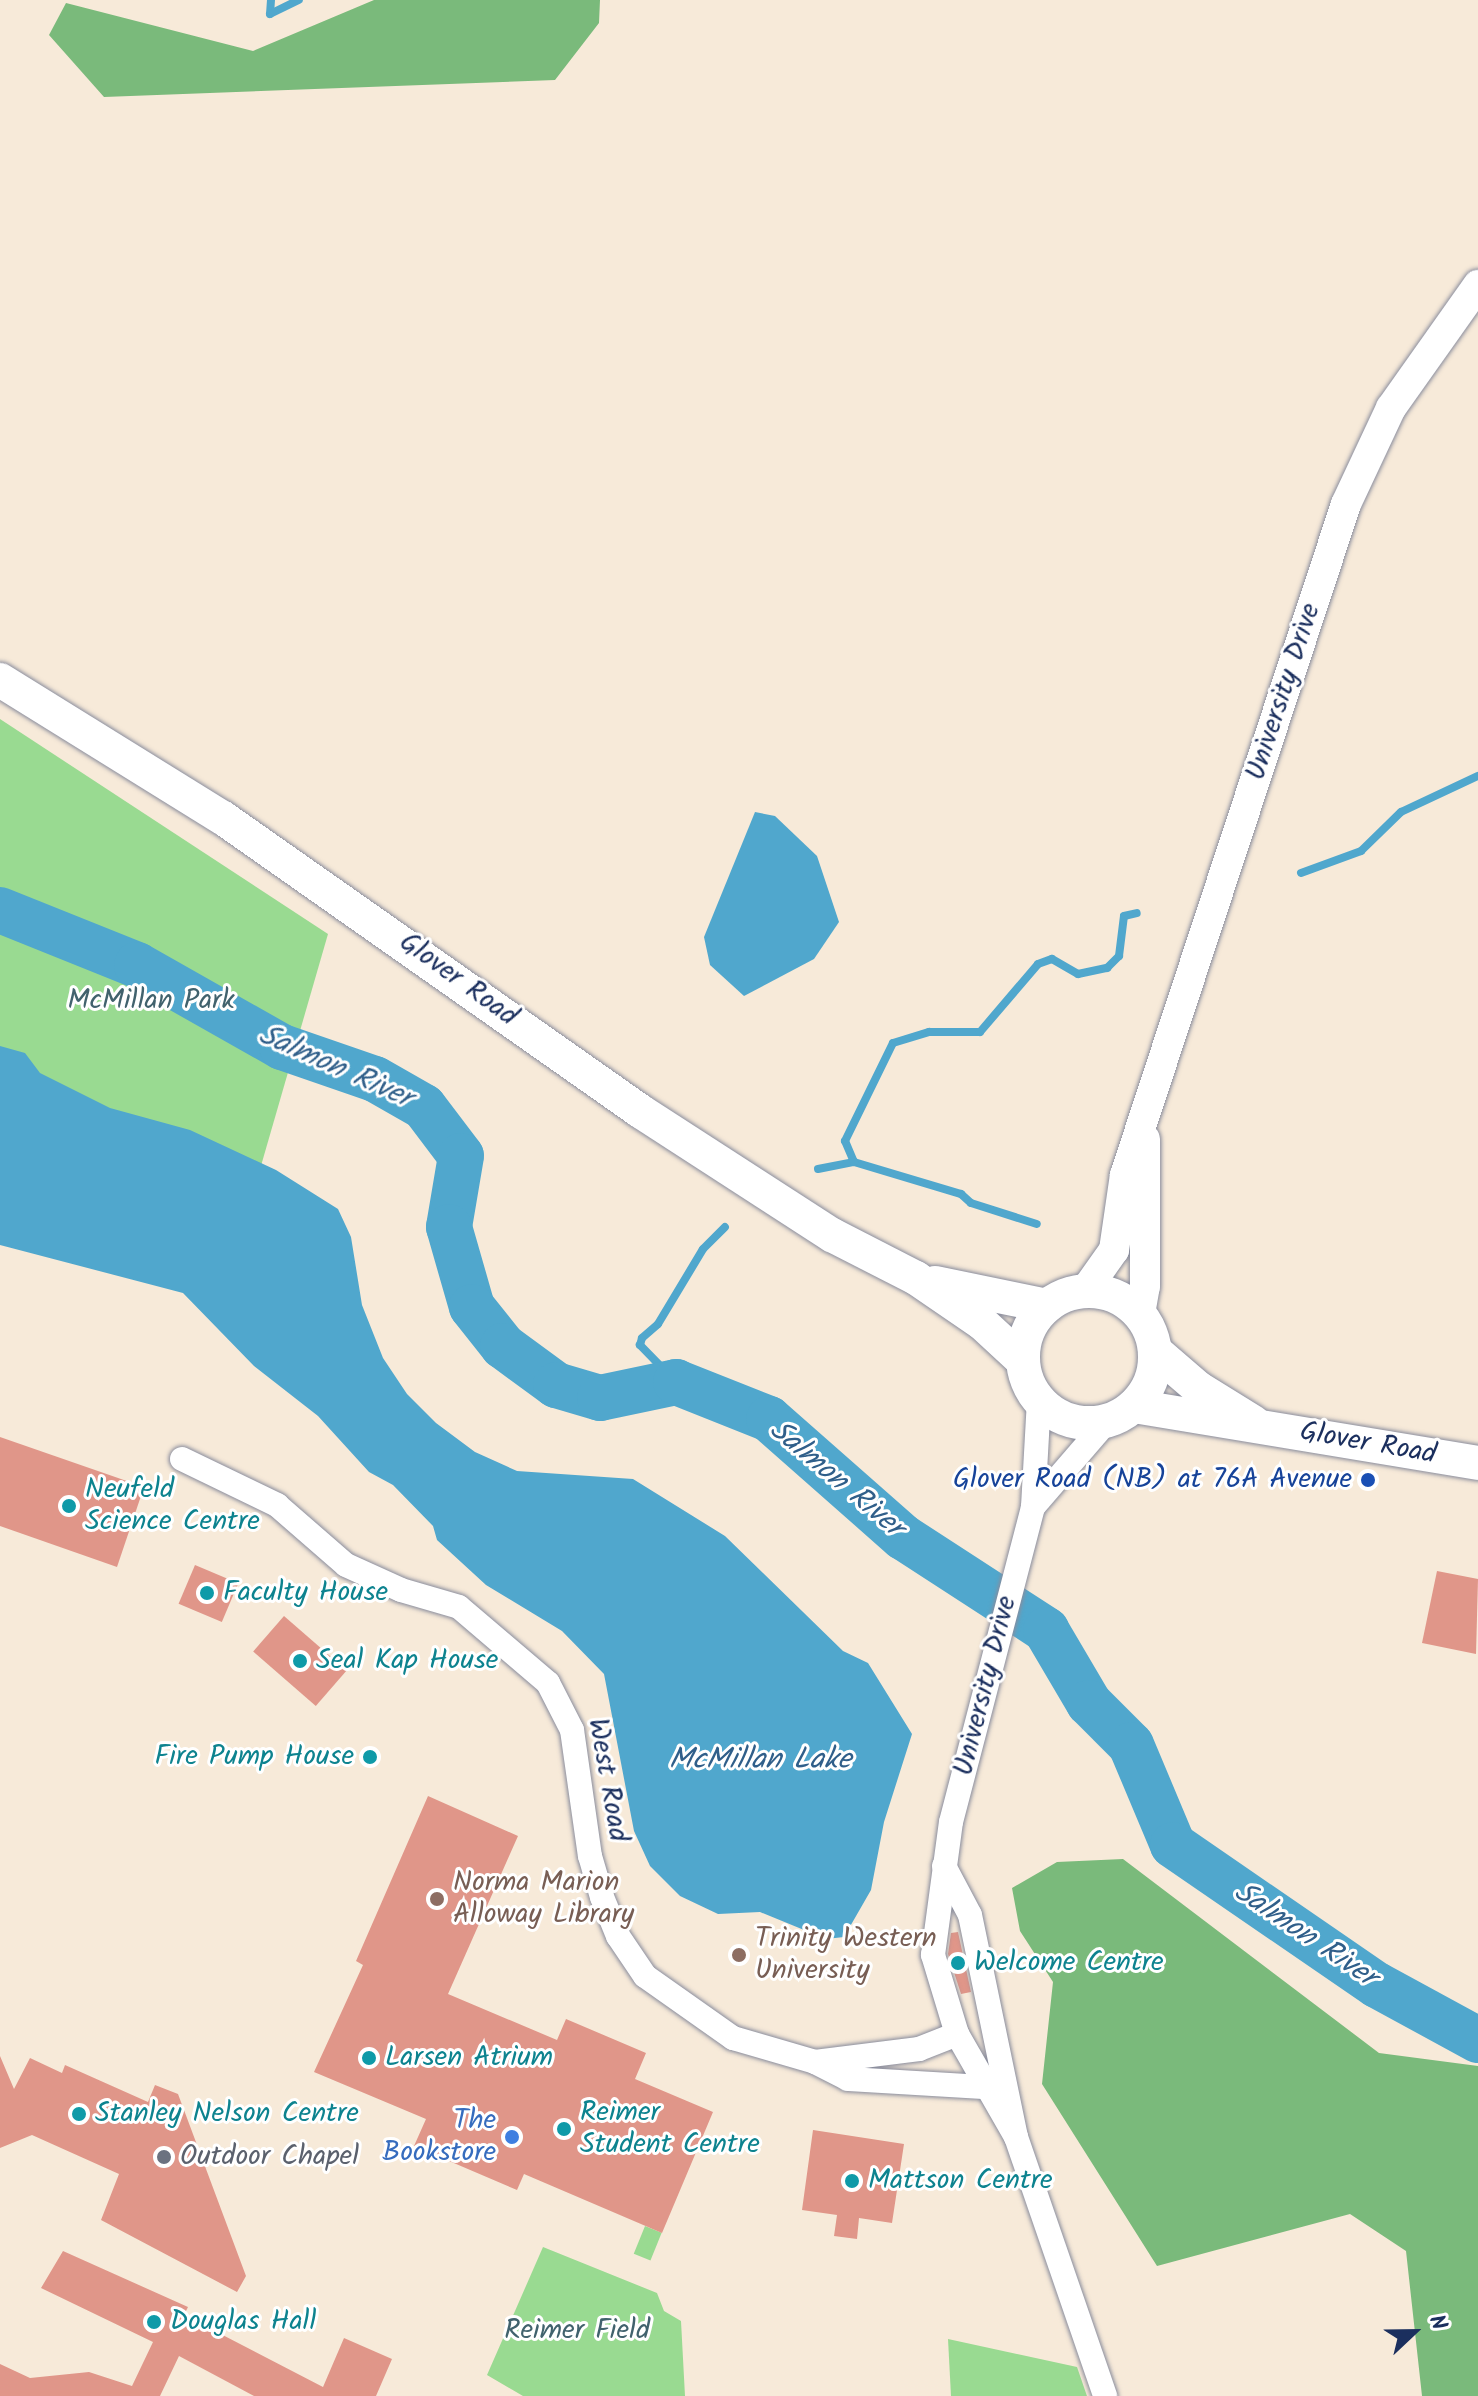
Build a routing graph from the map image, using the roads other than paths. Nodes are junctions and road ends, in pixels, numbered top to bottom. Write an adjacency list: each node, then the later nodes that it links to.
1 (1478, 285): 3 (street, University Drive)
2 (0, 680): 4 (main road, Glover Road)
3 (1145, 1125): 5 (street, University Drive); 7 (street, University Drive)
4 (916, 1278): 6 (main road, Glover Road); 9 (main road, Glover Road)
5 (1085, 1291): 6 (main road); 7 (main road)
6 (1047, 1306): 9 (main road)
7 (1140, 1314): 8 (main road)
8 (1155, 1351): 11 (main road); 12 (main road, Glover Road)
9 (1023, 1361): 10 (main road)
10 (1039, 1400): 11 (main road); 15 (street, University Drive)
11 (1121, 1413): 12 (main road, Glover Road); 15 (street, University Drive)
12 (1257, 1424): 14 (main road, Glover Road)
13 (182, 1459): 18 (street, West Road)
14 (1478, 1463)
15 (1032, 1512): 16 (street, University Drive)
16 (944, 1866): 17 (street, University Drive); 20 (street, University Drive)
17 (957, 2034): 18 (street, West Road); 19 (street, University Drive)
18 (815, 2062): 19 (street, West Road)
19 (984, 2087): 20 (street, University Drive)
20 (1016, 2137): 21 (street, University Drive)
21 (1105, 2396)

